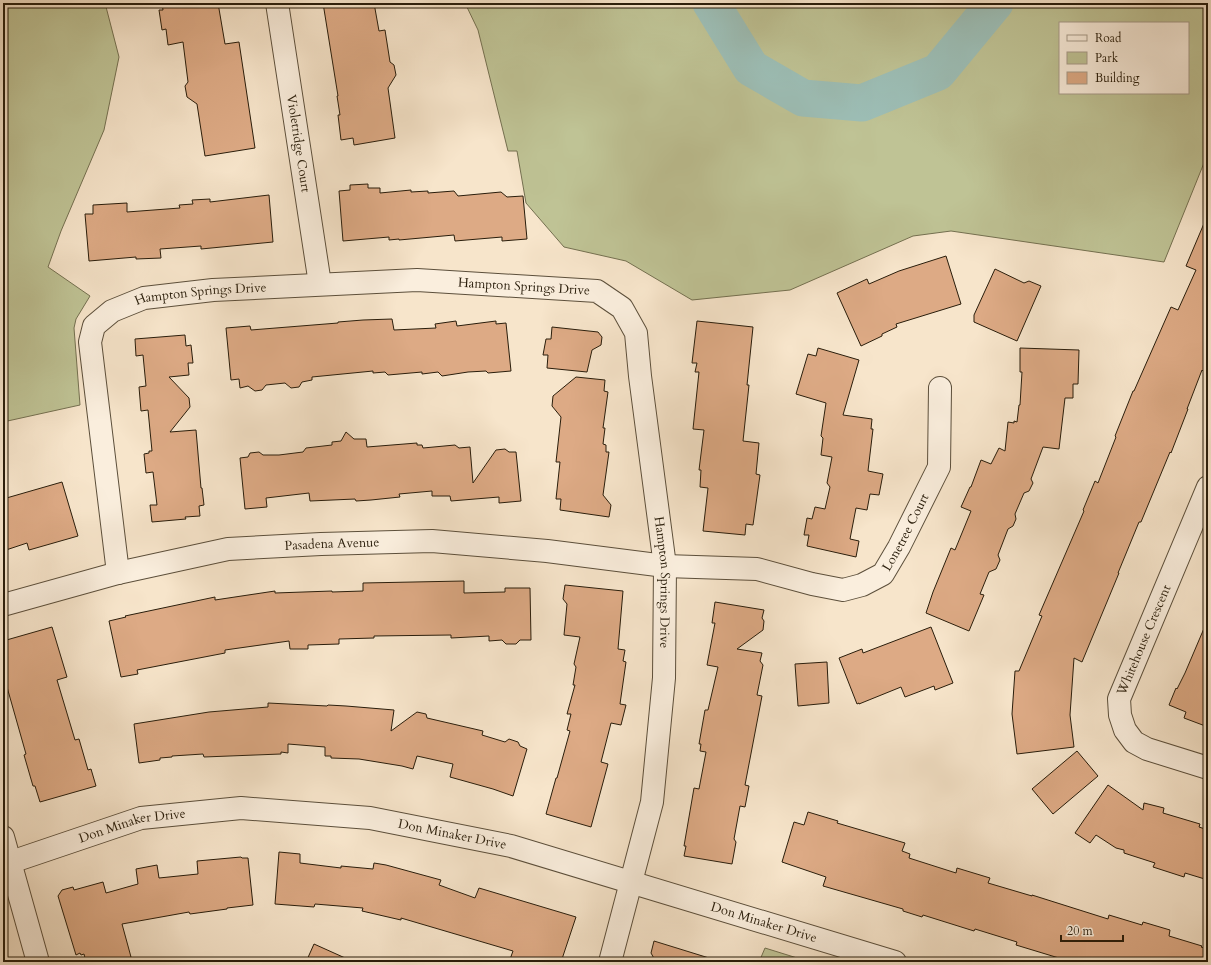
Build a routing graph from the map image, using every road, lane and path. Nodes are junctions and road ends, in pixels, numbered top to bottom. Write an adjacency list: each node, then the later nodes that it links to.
1 (277, 3): 2 (street, Violetridge Court)
2 (320, 284): 5 (street, Hampton Springs Drive); 6 (street, Hampton Springs Drive)
3 (940, 388): 5 (street, Lonetree Court)
4 (1208, 488): 8 (street, Whitehouse Crescent)
5 (665, 566): 6 (street, Pasadena Avenue); 11 (street, Hampton Springs Drive)
6 (118, 573): 7 (street, Pasadena Avenue)
7 (3, 605)
8 (1208, 768)
9 (3, 836): 10 (street)
10 (7, 864): 11 (street, Don Minaker Drive); 12 (street)
11 (632, 883): 13 (street, Hampton Springs Drive); 14 (street, Don Minaker Drive)
12 (38, 962)
13 (610, 962)
14 (895, 962)

